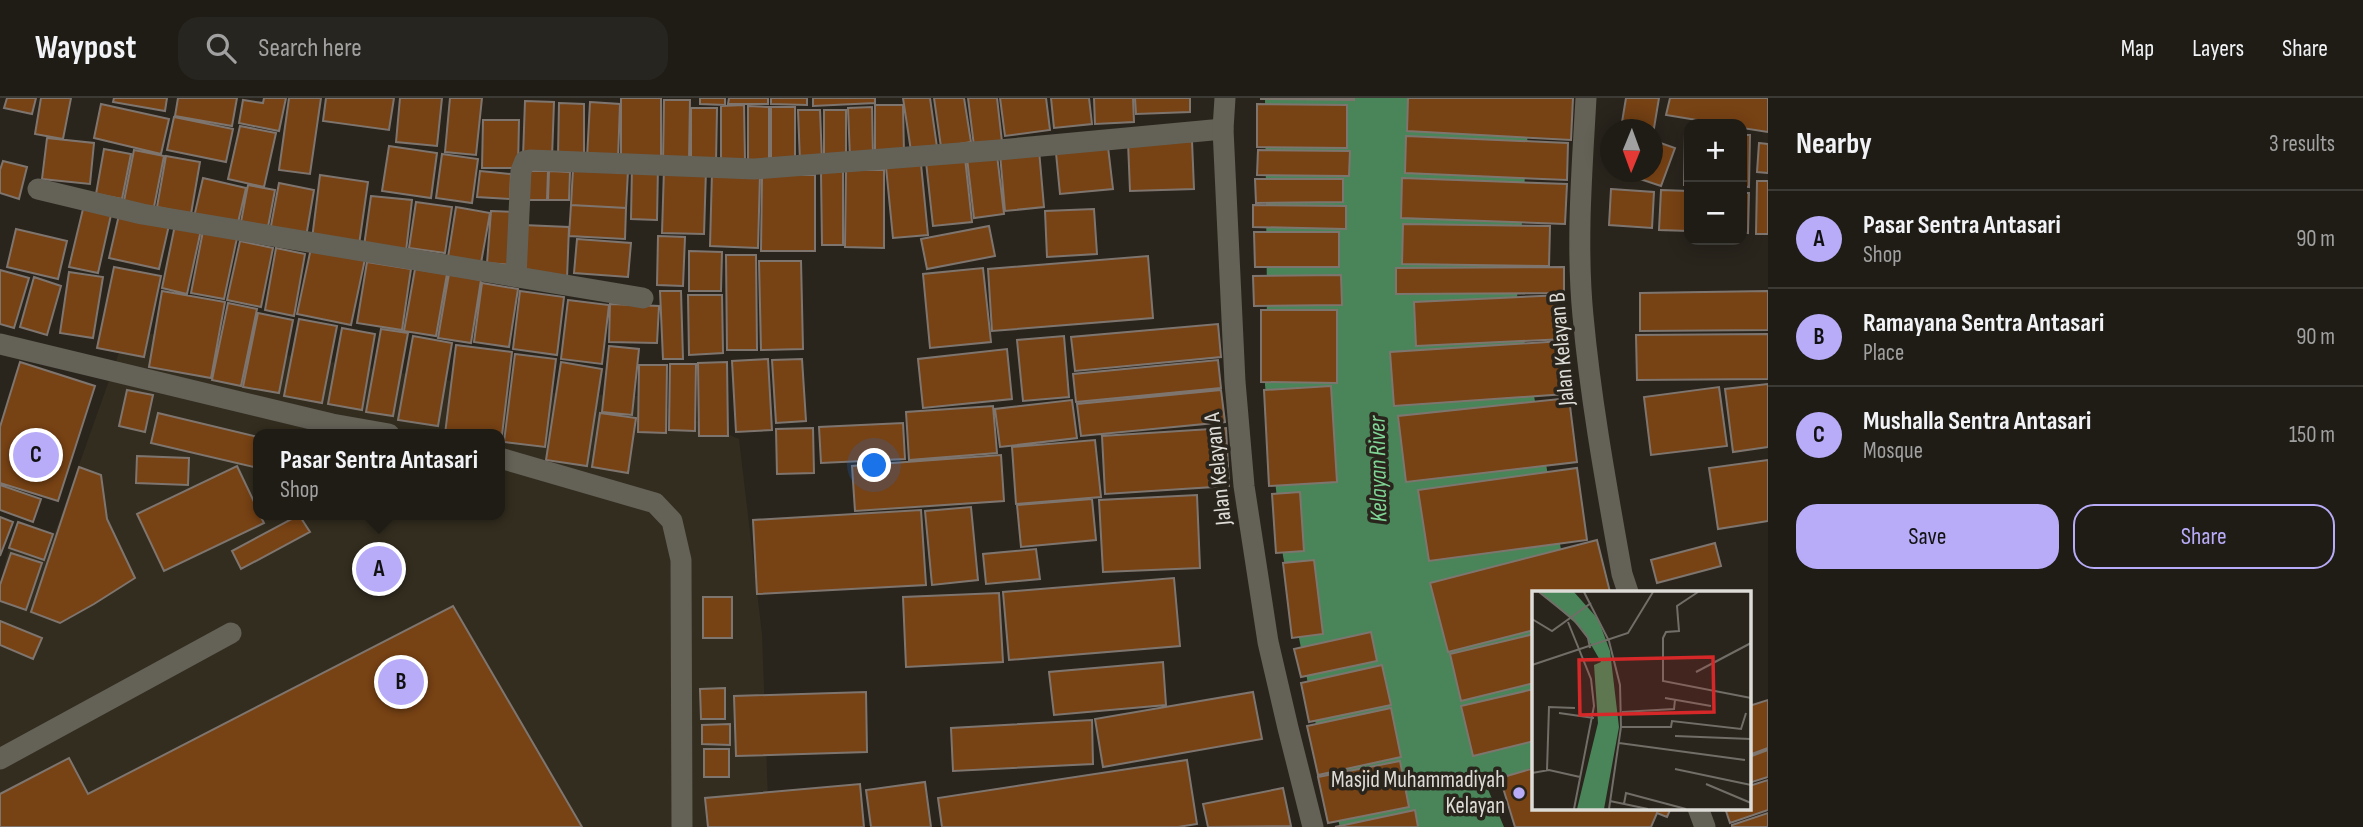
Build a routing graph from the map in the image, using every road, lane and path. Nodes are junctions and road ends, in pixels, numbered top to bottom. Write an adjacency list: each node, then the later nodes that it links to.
1 (1225, 98): 3 (street, Jalan Kelayan A)
2 (1586, 98): 10 (street, Jalan Kelayan B)
3 (1223, 129): 5 (street); 15 (street, Jalan Kelayan A)
4 (38, 189): 5 (street)
5 (516, 277): 6 (street)
6 (643, 298)
7 (0, 344): 8 (street)
8 (360, 429)
9 (505, 459): 14 (street)
10 (1627, 591)
11 (231, 633): 12 (street)
12 (0, 759)
13 (1699, 810): 16 (street)
14 (682, 827)
15 (1313, 827)
16 (1705, 827)

